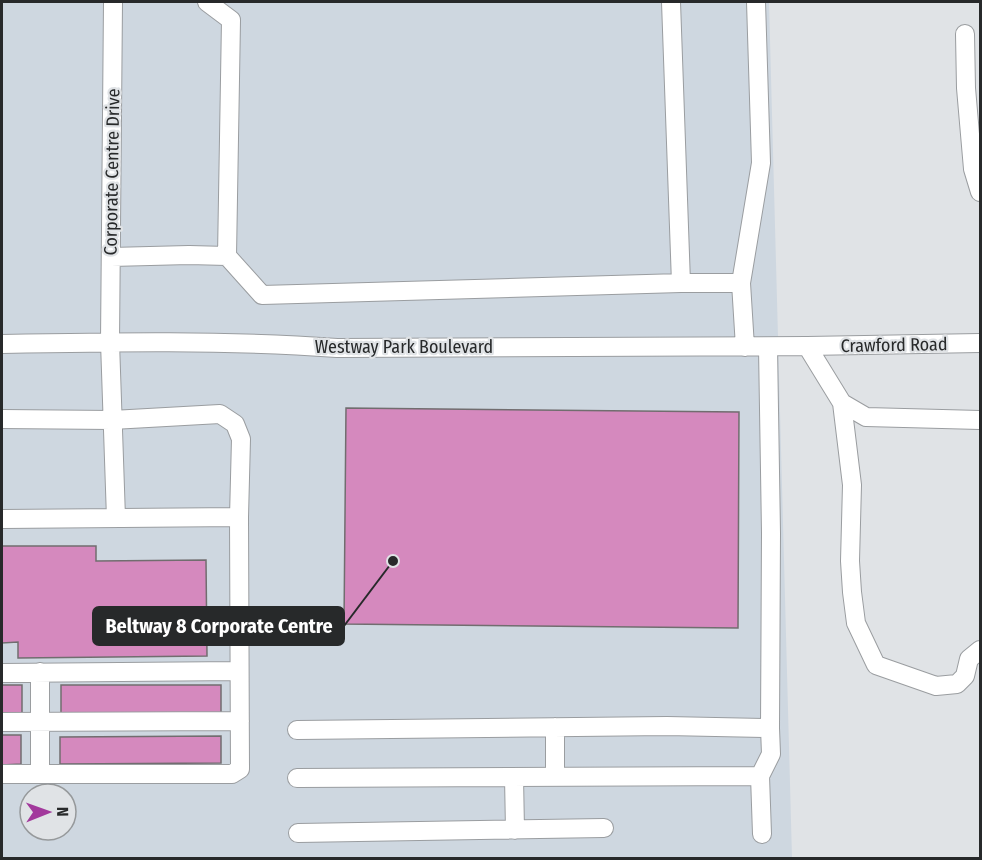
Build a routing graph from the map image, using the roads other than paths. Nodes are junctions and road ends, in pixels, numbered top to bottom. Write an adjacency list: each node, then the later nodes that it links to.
1 (113, 2): 8 (street, Corporate Centre Drive)
2 (207, 2): 7 (street)
3 (671, 2): 9 (street)
4 (756, 2): 10 (street)
5 (965, 34): 6 (street)
6 (981, 192)
7 (227, 256): 8 (street); 9 (street)
8 (111, 257): 11 (street, Corporate Centre Drive)
9 (681, 283): 10 (street)
10 (741, 283): 15 (street)
11 (110, 342): 13 (street, Westway Park Boulevard); 15 (street, Westway Park Boulevard); 19 (street, Corporate Centre Drive)
12 (981, 343): 14 (street, Crawford Road)
13 (2, 344)
14 (807, 346): 16 (street, Westway Park Boulevard); 17 (street)
15 (745, 347): 16 (street, Westway Park Boulevard)
16 (768, 347): 32 (street)
17 (842, 403): 20 (street); 24 (street)
18 (2, 419): 19 (street)
19 (112, 420): 21 (street); 22 (street, Corporate Centre Drive)
20 (981, 420)
21 (238, 516): 22 (street); 26 (street)
22 (116, 518): 23 (street)
23 (2, 519)
24 (981, 650)
25 (40, 672): 26 (street); 27 (street); 30 (street)
26 (239, 672): 28 (street)
27 (2, 673)
28 (240, 721): 30 (street); 35 (street)
29 (2, 722): 30 (street)
30 (39, 722): 35 (street)
31 (555, 727): 32 (street); 33 (street); 38 (street)
32 (770, 728): 36 (street)
33 (297, 730)
34 (2, 774): 35 (street)
35 (39, 774)
36 (760, 776): 38 (street); 43 (street)
37 (514, 777): 38 (street); 39 (street); 41 (street)
38 (555, 777)
39 (297, 778)
40 (604, 828): 41 (street)
41 (515, 830): 42 (street)
42 (298, 833)
43 (762, 834)

